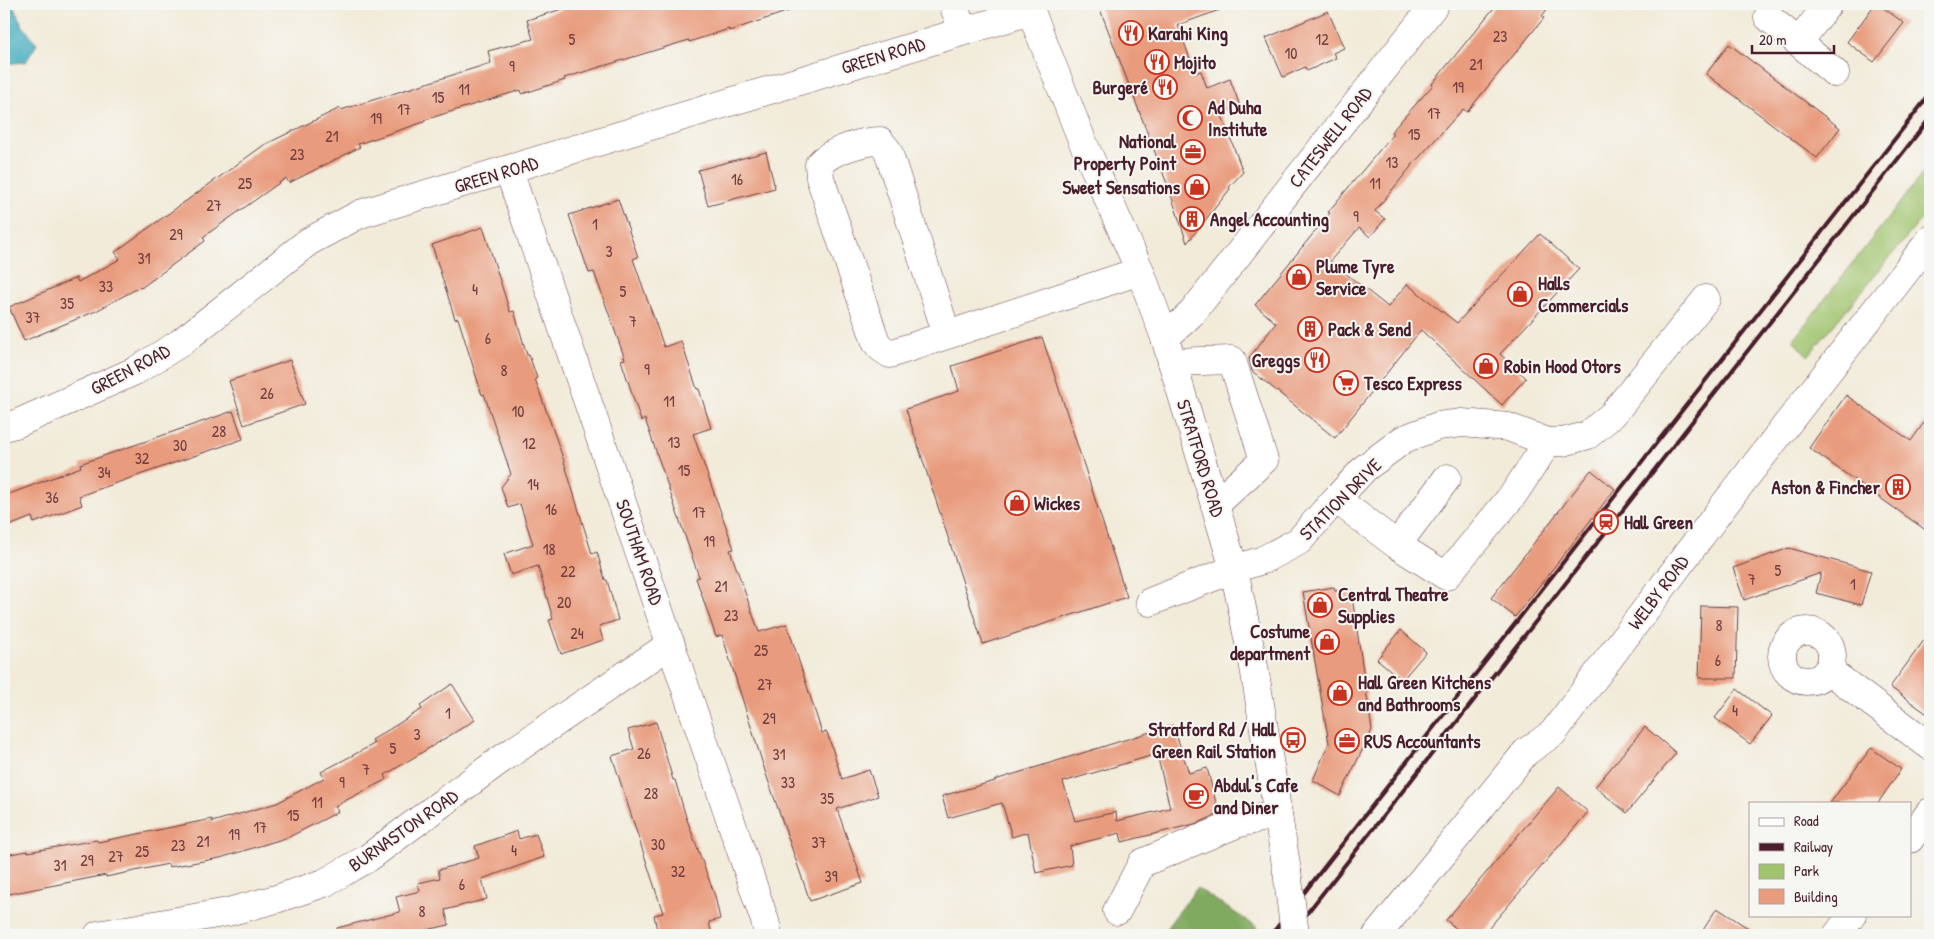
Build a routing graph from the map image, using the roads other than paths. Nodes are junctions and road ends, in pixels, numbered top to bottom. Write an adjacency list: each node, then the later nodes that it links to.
1 (953, 4): 6 (main road)
2 (1435, 4): 14 (main road, CATESWELL ROAD)
3 (1828, 4): 7 (main road)
4 (1030, 8): 6 (main road, GREEN ROAD); 11 (main road, STRATFORD ROAD)
5 (1768, 17): 7 (main road)
6 (962, 31): 9 (main road, GREEN ROAD)
7 (1799, 42): 8 (main road)
8 (1835, 73)
9 (509, 170): 15 (main road, GREEN ROAD); 23 (main road, SOUTHAM ROAD)
10 (1930, 240): 31 (main road, WELBY ROAD)
11 (1140, 271): 13 (main road); 14 (main road, STRATFORD ROAD)
12 (1706, 299): 16 (main road, STATION DRIVE)
13 (947, 335): 13 (main road)
14 (1169, 350): 19 (main road, STRATFORD ROAD); 19 (main road)
15 (4, 427)
16 (1548, 442): 18 (main road, STATION DRIVE); 20 (main road)
17 (1447, 478): 20 (main road)
18 (1336, 499): 20 (main road); 21 (main road, STATION DRIVE)
19 (1215, 505): 21 (main road, STRATFORD ROAD)
20 (1397, 546)
21 (1234, 568): 22 (main road, STATION DRIVE); 27 (main road, STRATFORD ROAD)
22 (1150, 602)
23 (671, 644): 32 (main road, BURNASTON ROAD); 33 (main road, SOUTHAM ROAD)
24 (1828, 670): 25 (main road)
25 (1930, 746)
26 (1930, 812): 28 (main road)
27 (1278, 814): 29 (main road); 34 (main road, STRATFORD ROAD, bridge)
28 (1912, 836)
29 (1117, 911)
30 (1851, 916): 35 (main road)
31 (1382, 934)
32 (98, 935)
33 (768, 935)
34 (1294, 935)
35 (1837, 935)

